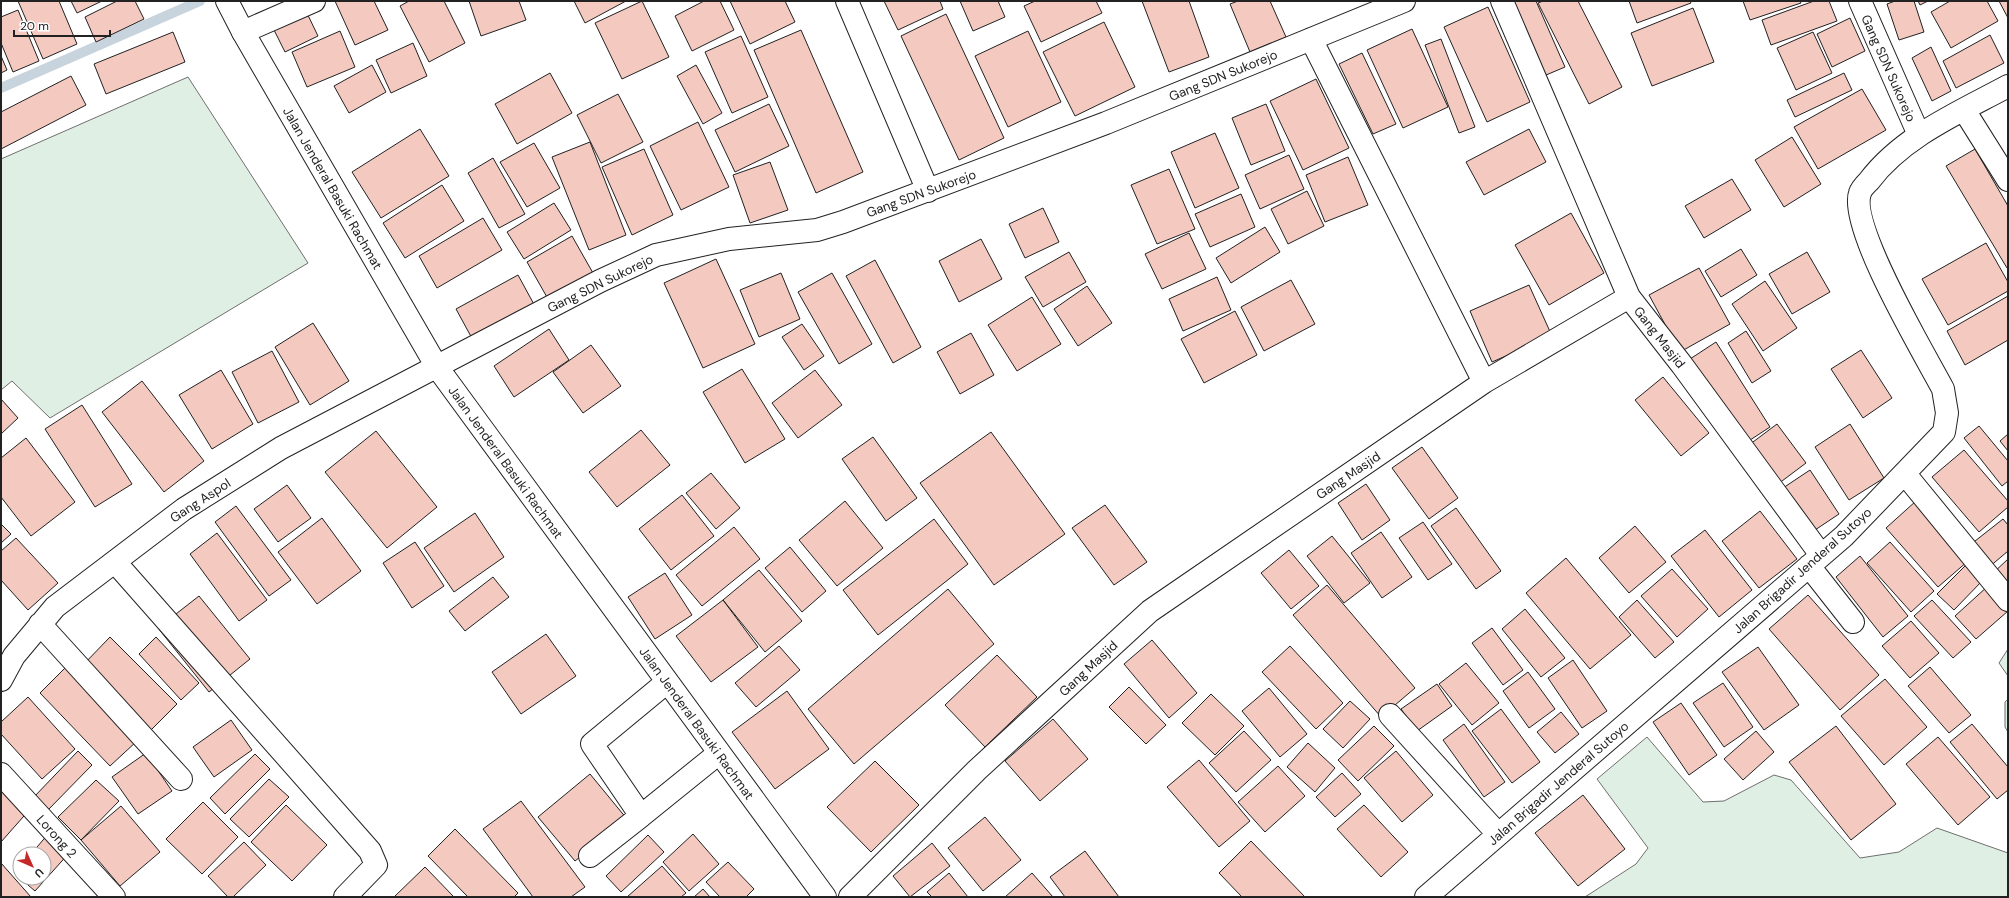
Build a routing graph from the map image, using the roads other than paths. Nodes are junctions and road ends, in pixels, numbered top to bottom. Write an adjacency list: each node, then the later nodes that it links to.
1 (227, 1): 7 (street, Jalan Jenderal Basuki Rachmat)
2 (314, 1): 7 (street)
3 (847, 1): 13 (street)
4 (1402, 1): 8 (street, Gang SDN Sukorejo)
5 (1502, 1): 14 (street)
6 (1860, 1): 11 (street, Gang SDN Sukorejo)
7 (242, 29): 15 (street, Jalan Jenderal Basuki Rachmat)
8 (1311, 39): 13 (street, Gang SDN Sukorejo); 16 (street)
9 (2008, 86): 10 (street, Jalan Brigadir Jenderal Sutoyo)
10 (1964, 110): 11 (street, Jalan Brigadir Jenderal Sutoyo); 12 (street)
11 (1919, 135): 17 (street, Jalan Brigadir Jenderal Sutoyo)
12 (2008, 180)
13 (928, 191): 15 (street, Gang SDN Sukorejo)
14 (1629, 297): 16 (street, Gang Masjid); 18 (street, Gang Masjid)
15 (437, 367): 19 (street, Gang Aspol); 24 (street, Jalan Jenderal Basuki Rachmat)
16 (1484, 382): 35 (street, Gang Masjid)
17 (1905, 474): 18 (street, Jalan Brigadir Jenderal Sutoyo); 20 (street)
18 (1815, 561): 21 (street, Gang Masjid); 30 (street, Jalan Brigadir Jenderal Sutoyo)
19 (114, 562): 22 (street, Gang Aspol); 33 (street)
20 (2008, 600)
21 (1853, 622)
22 (40, 624): 23 (street, Gang Aspol); 28 (street)
23 (1, 680)
24 (667, 682): 26 (street, Jalan Jenderal Basuki Rachmat); 29 (street)
25 (1390, 715): 30 (street)
26 (719, 753): 29 (street); 34 (street, Jalan Jenderal Basuki Rachmat)
27 (1, 774): 32 (street, Lorong 2)
28 (181, 779)
29 (641, 816): 31 (street)
30 (1498, 834): 36 (street, Jalan Brigadir Jenderal Sutoyo)
31 (590, 856)
32 (114, 897)
33 (345, 897)
34 (825, 897)
35 (850, 897)
36 (1426, 897)

